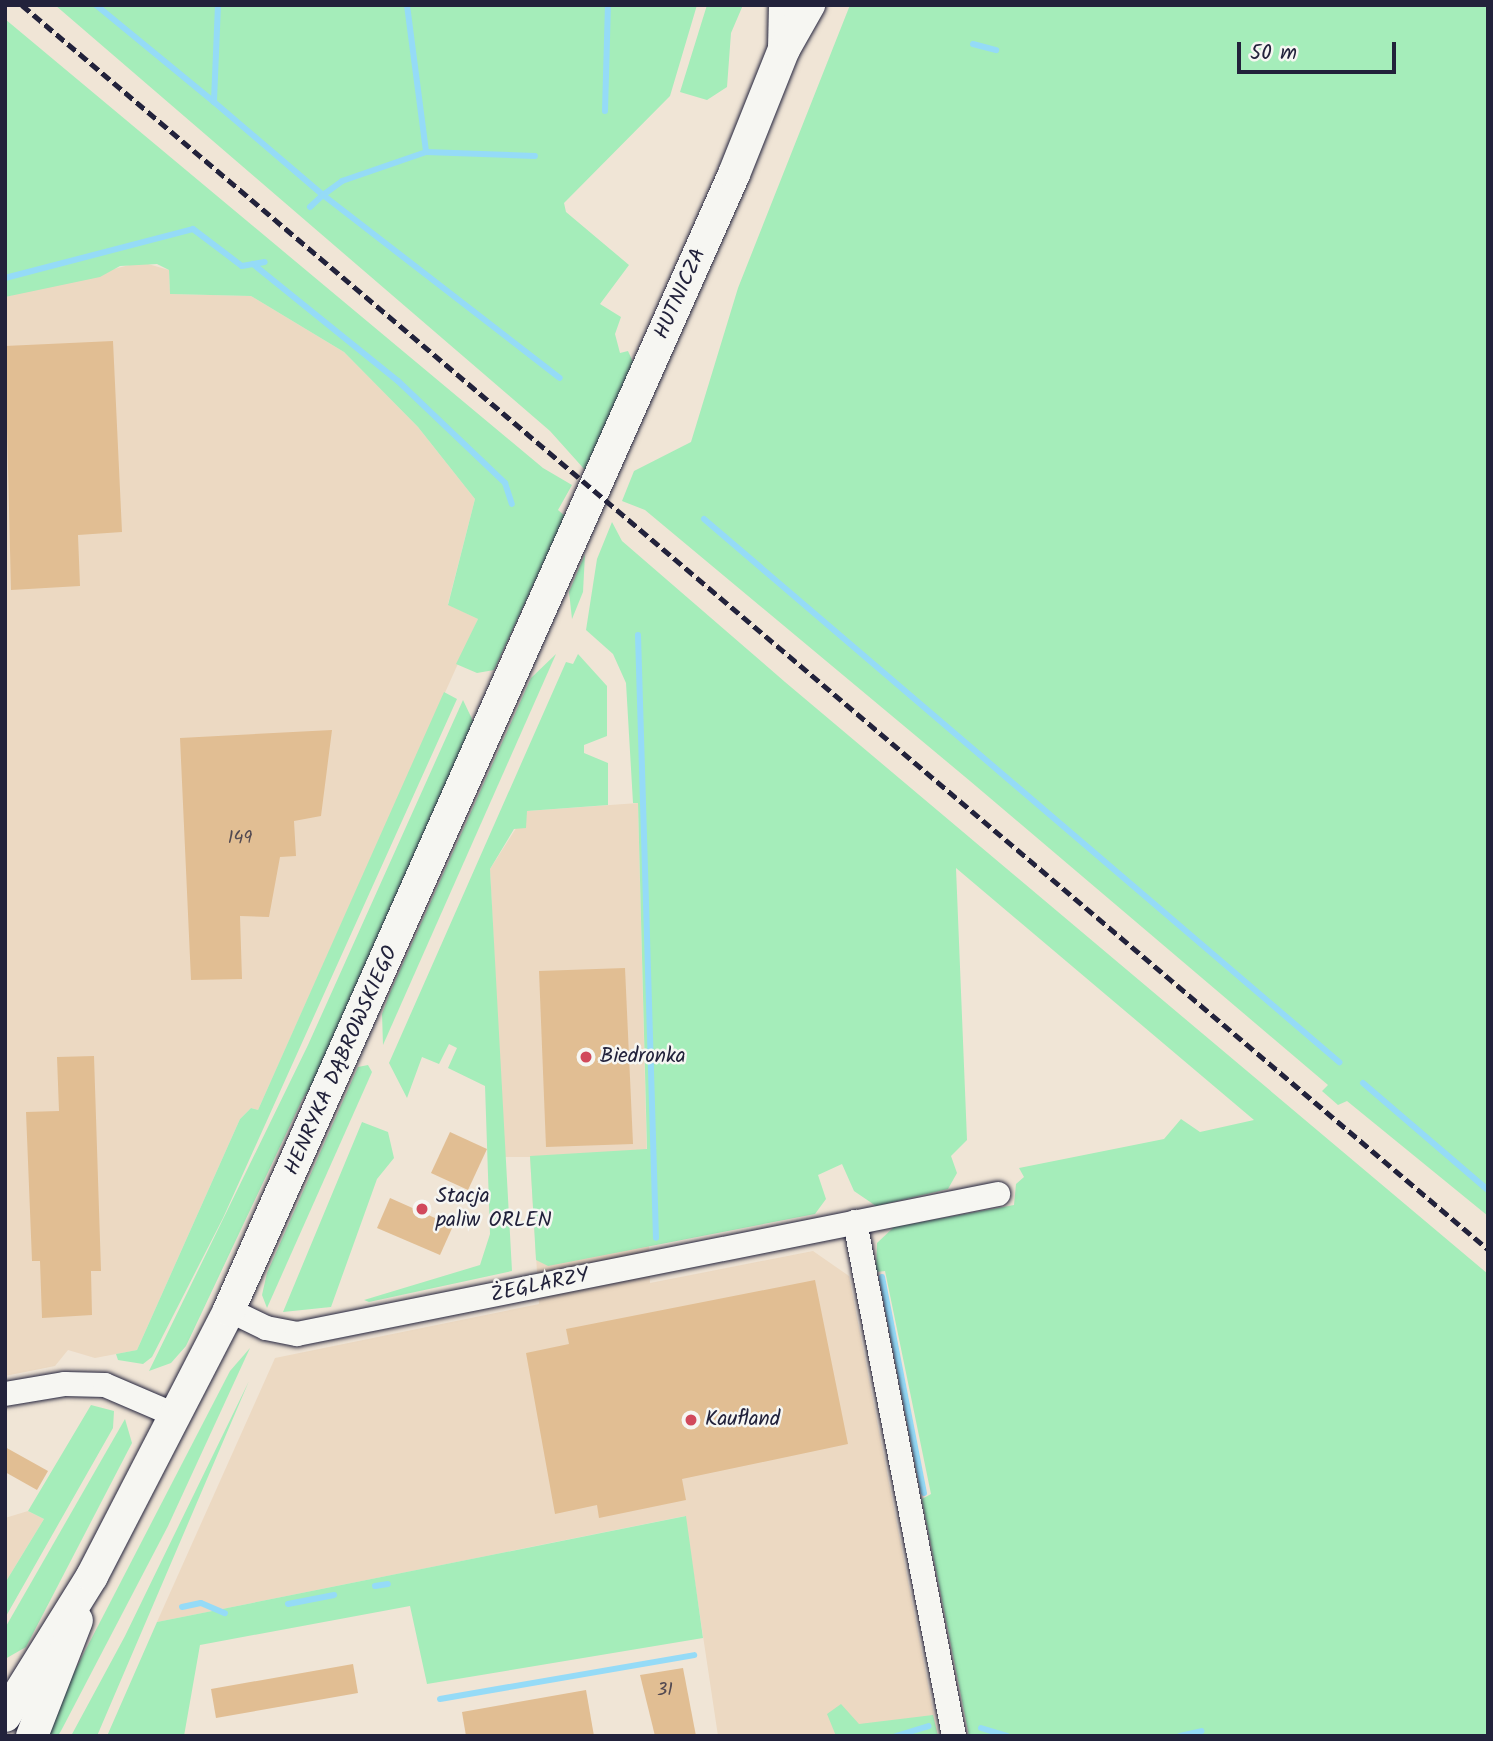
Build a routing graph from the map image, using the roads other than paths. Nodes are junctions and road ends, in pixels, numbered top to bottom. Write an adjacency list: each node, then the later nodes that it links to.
1 (785, 5): 3 (main road, HUTNICZA)
2 (810, 5): 3 (main road, HUTNICZA)
3 (784, 49): 4 (main road, HUTNICZA)
4 (573, 536): 7 (main road, HENRYKA DĄBROWSKIEGO)
5 (998, 1194): 6 (street, ŻEGLARZY)
6 (855, 1222): 7 (street, ŻEGLARZY); 13 (street)
7 (229, 1310): 9 (main road, HENRYKA DĄBROWSKIEGO)
8 (5, 1394): 9 (street)
9 (175, 1415): 10 (main road, HENRYKA DĄBROWSKIEGO)
10 (92, 1576): 11 (main road, HENRYKA DĄBROWSKIEGO); 12 (main road, HENRYKA DĄBROWSKIEGO)
11 (5, 1715)
12 (32, 1736)
13 (954, 1736)

